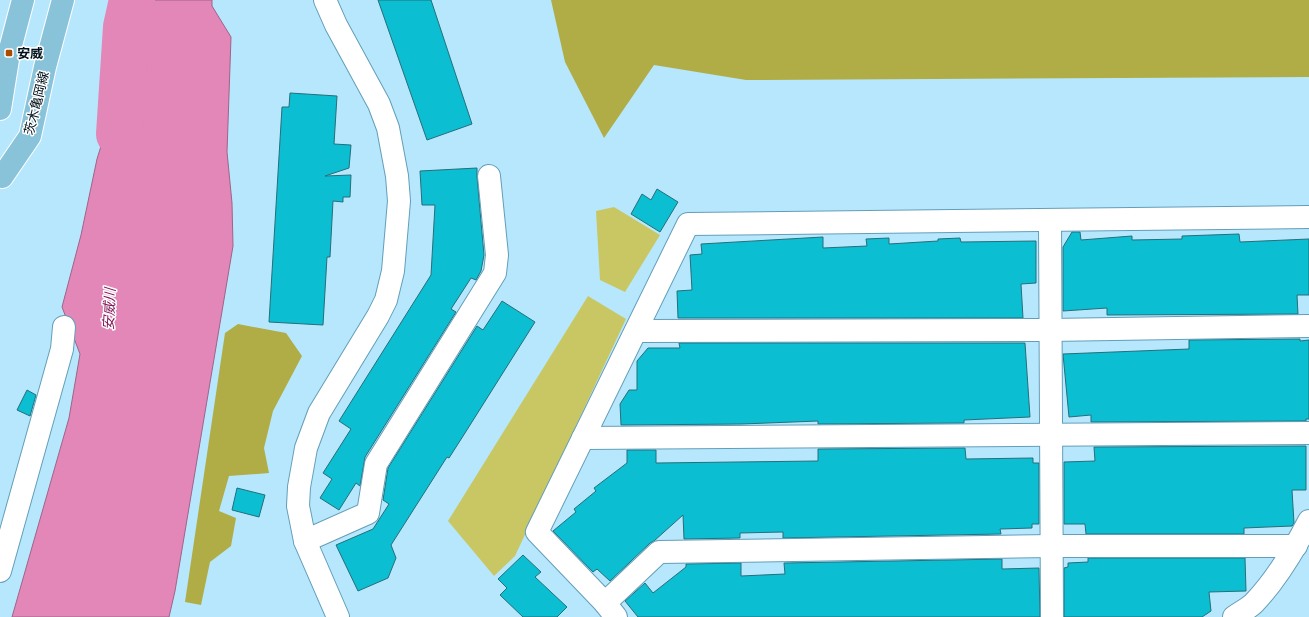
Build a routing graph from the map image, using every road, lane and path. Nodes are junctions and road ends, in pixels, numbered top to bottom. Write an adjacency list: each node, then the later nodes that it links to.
1 (23, 0): 4 (main road)
2 (63, 0): 5 (main road, 茨木亀岡線)
3 (325, 0): 17 (street)
4 (0, 109)
5 (0, 174)
6 (489, 176): 17 (street)
7 (1309, 217): 8 (street)
8 (1050, 220): 11 (street); 12 (street)
9 (1309, 326): 11 (street)
10 (64, 327): 20 (street)
11 (1050, 330): 12 (street); 14 (street)
12 (636, 332): 15 (street)
13 (1309, 433): 14 (street)
14 (1051, 435): 15 (street); 18 (street)
15 (583, 438): 21 (street)
16 (1309, 521): 19 (street)
17 (305, 541): 22 (street)
18 (1052, 546): 19 (street); 21 (street); 23 (street)
19 (1296, 546): 24 (street)
20 (0, 571)
21 (610, 610)
22 (338, 617)
23 (1052, 617)
24 (1234, 617)

